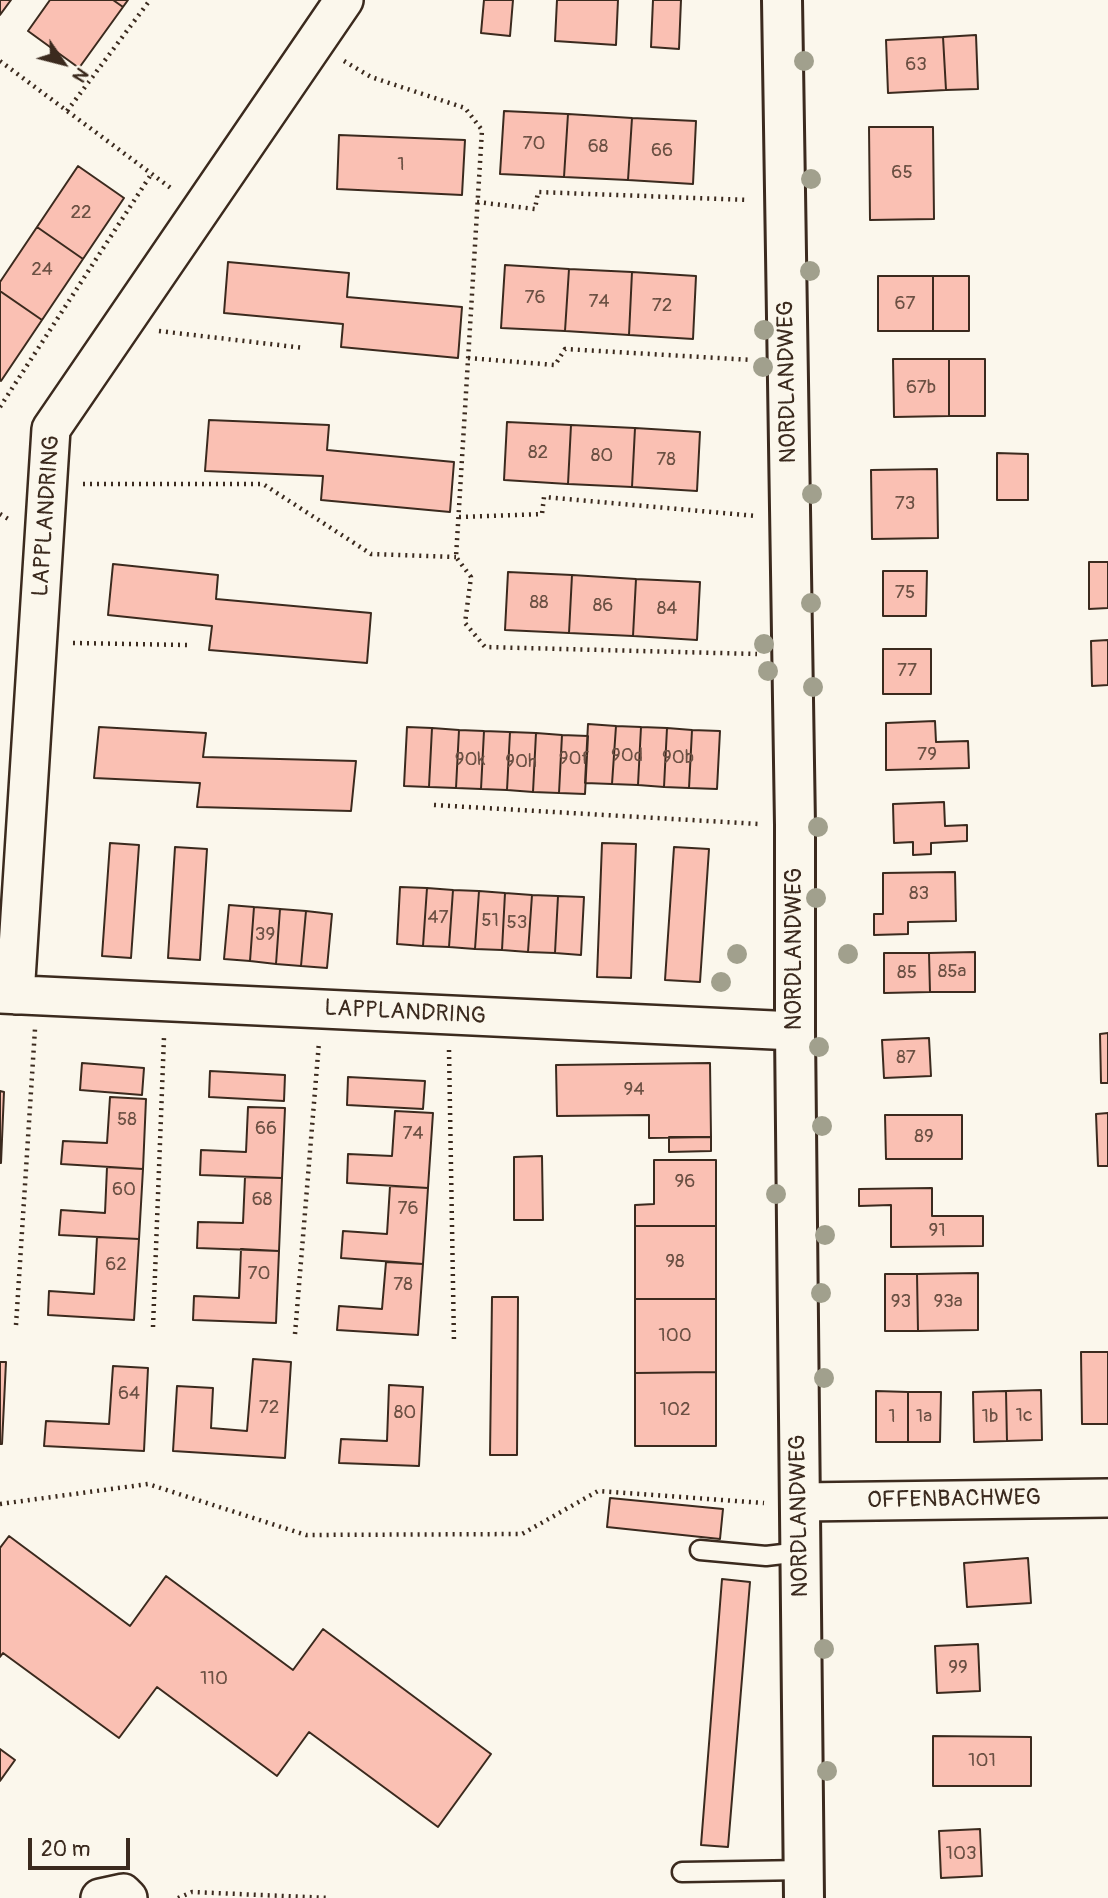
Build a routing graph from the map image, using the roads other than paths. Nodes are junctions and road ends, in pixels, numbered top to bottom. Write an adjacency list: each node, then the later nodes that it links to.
1 (344, 0): 3 (street, LAPPLANDRING)
2 (782, 0): 4 (street, NORDLANDWEG)
3 (17, 995): 4 (street, LAPPLANDRING)
4 (795, 1031): 6 (street, NORDLANDWEG)
5 (1108, 1498): 6 (street, OFFENBACHWEG)
6 (800, 1502): 8 (street, NORDLANDWEG)
7 (700, 1550): 8 (lane)
8 (800, 1552): 10 (street, NORDLANDWEG)
9 (682, 1872): 10 (lane)
10 (804, 1884)
11 (100, 1898): 12 (street)
12 (128, 1898)

